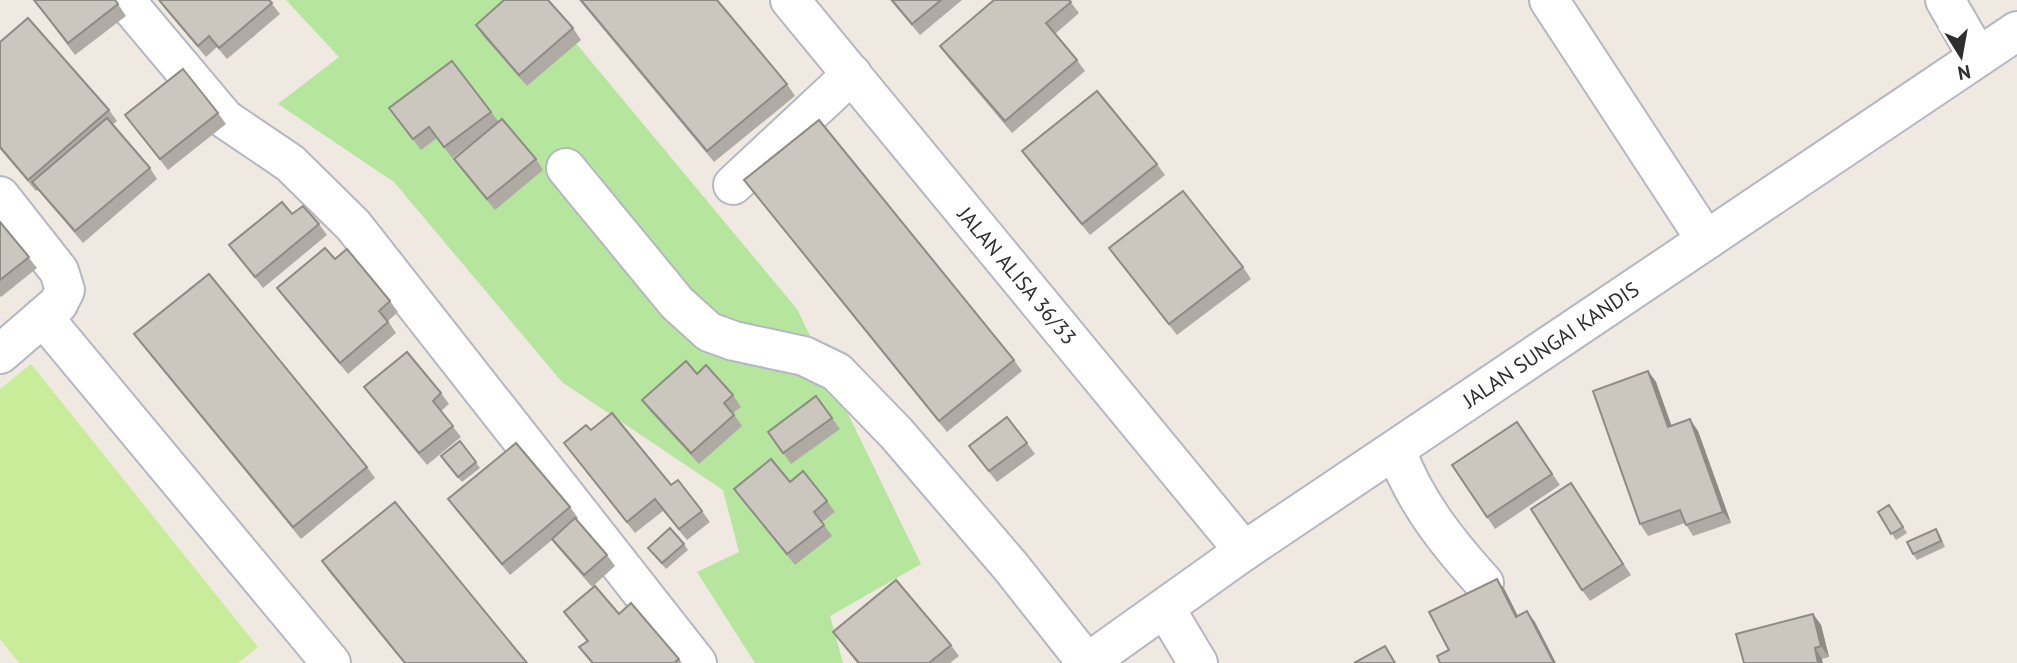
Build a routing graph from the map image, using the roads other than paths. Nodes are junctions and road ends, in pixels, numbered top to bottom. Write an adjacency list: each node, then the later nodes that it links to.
1 (125, 0): 19 (street)
2 (790, 0): 7 (street, JALAN ALISA 36/33)
3 (1549, 0): 11 (street)
4 (1945, 0): 6 (street)
5 (2017, 31): 6 (street, JALAN SUNGAI KANDIS)
6 (1978, 57): 11 (street, JALAN SUNGAI KANDIS)
7 (852, 74): 9 (street); 15 (street, JALAN ALISA 36/33)
8 (566, 168): 20 (street)
9 (733, 185)
10 (0, 196): 12 (street)
11 (1706, 240): 14 (street, JALAN SUNGAI KANDIS)
12 (43, 317): 13 (street); 18 (street)
13 (0, 354)
14 (1396, 450): 15 (street, JALAN SUNGAI KANDIS); 16 (street)
15 (1244, 551): 17 (street, JALAN SUNGAI KANDIS)
16 (1484, 583)
17 (1166, 608): 20 (street, JALAN SUNGAI KANDIS); 21 (street)
18 (331, 663)
19 (698, 663)
20 (1087, 663)
21 (1198, 663)

